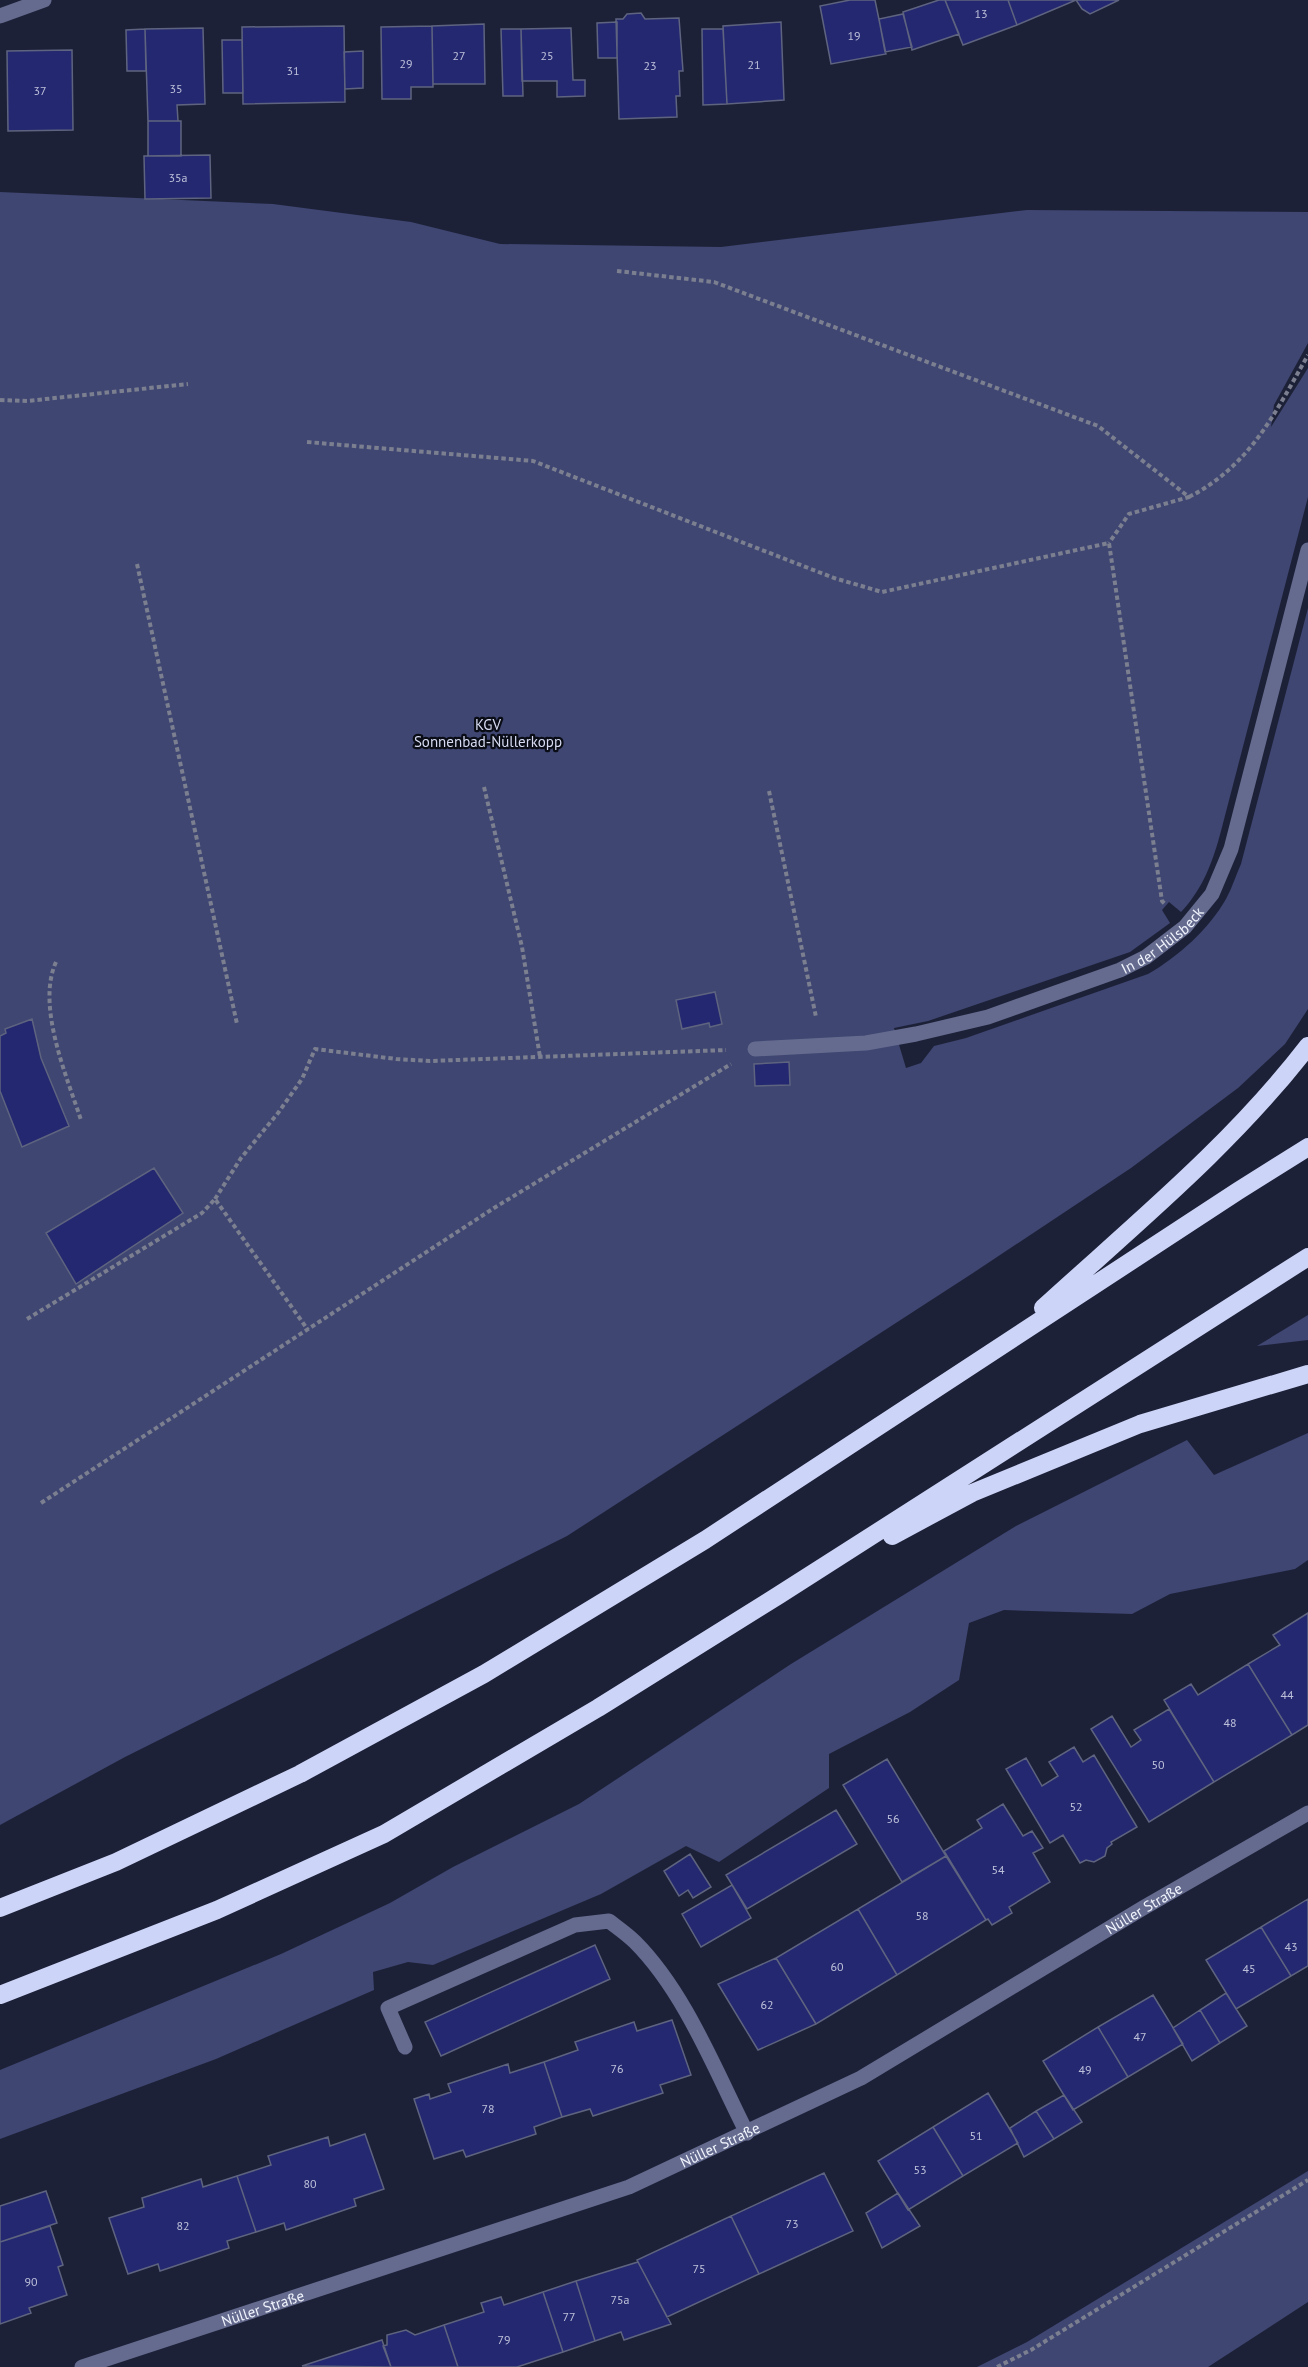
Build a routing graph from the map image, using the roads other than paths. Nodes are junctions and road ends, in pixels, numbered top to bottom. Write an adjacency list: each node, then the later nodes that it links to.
1 (44, 0): 2 (street)
2 (0, 16)
3 (1308, 550): 5 (street, In der Hülsbeck)
4 (1308, 1046): 8 (highway)
5 (755, 1049)
6 (1308, 1147): 8 (highway)
7 (1308, 1257): 10 (highway)
8 (1000, 1347): 12 (highway)
9 (1308, 1374): 10 (highway)
10 (779, 1595): 13 (highway)
11 (1308, 1813): 15 (street, Nüller Straße)
12 (0, 1908)
13 (0, 1995)
14 (405, 2047): 15 (street)
15 (747, 2133): 16 (street, Nüller Straße)
16 (82, 2367)

